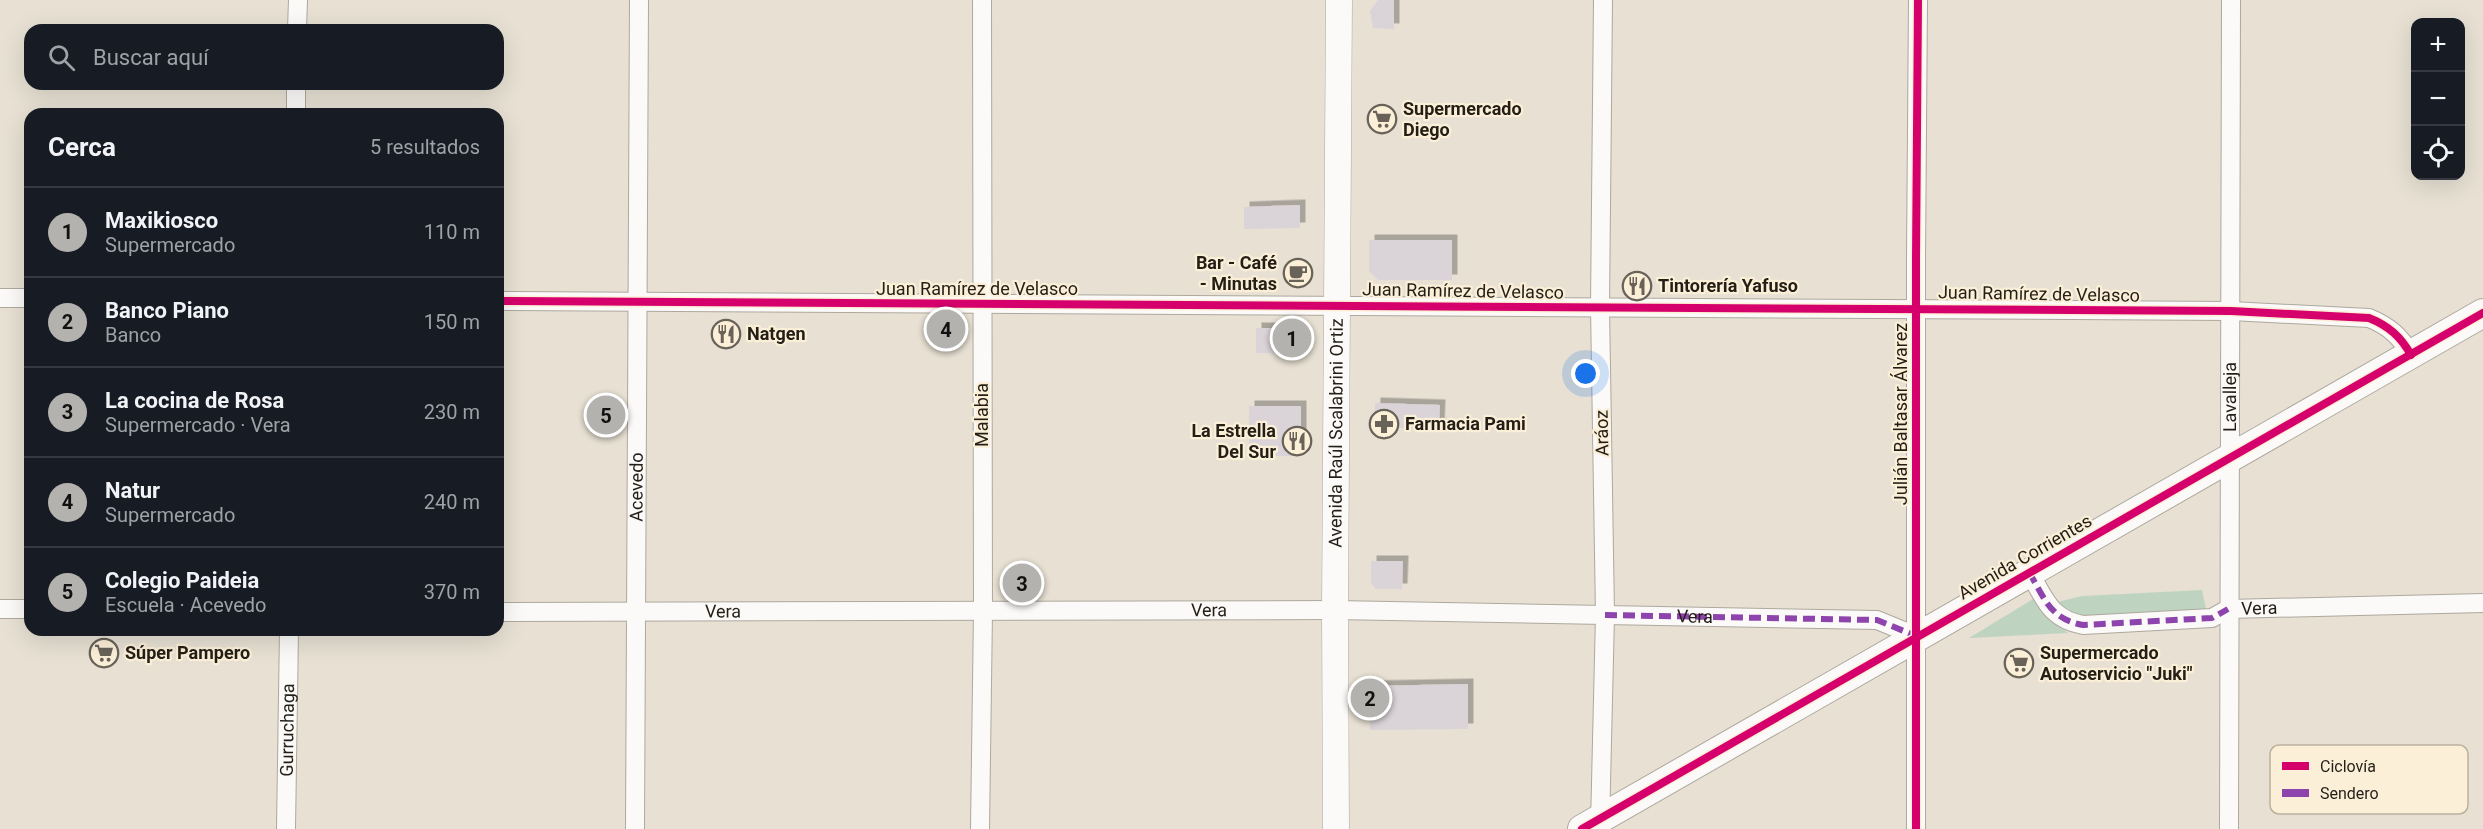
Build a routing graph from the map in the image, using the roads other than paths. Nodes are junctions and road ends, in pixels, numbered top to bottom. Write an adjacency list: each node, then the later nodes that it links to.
1 (298, 0): 8 (street)
2 (639, 0): 14 (street, Acevedo)
3 (982, 0): 16 (street, Malabia)
4 (1339, 0): 15 (main road, Avenida Raúl Scalabrini Ortiz)
5 (1603, 0): 17 (street, Aráoz)
6 (1918, 0): 18 (street, Julián Baltasar Álvarez)
7 (2231, 0): 19 (street, Lavalleja)
8 (297, 24)
9 (296, 90): 10 (street)
10 (296, 108)
11 (0, 298): 12 (street)
12 (24, 298)
13 (504, 301): 14 (street, Juan Ramírez de Velasco)
14 (639, 302): 16 (street, Juan Ramírez de Velasco); 31 (street, Acevedo)
15 (1336, 304): 16 (street, Juan Ramírez de Velasco); 17 (street, Juan Ramírez de Velasco); 28 (main road, Avenida Raúl Scalabrini Ortiz)
16 (982, 305): 29 (street, Malabia)
17 (1600, 307): 18 (street, Juan Ramírez de Velasco); 32 (street, Aráoz)
18 (1916, 308): 19 (street, Juan Ramírez de Velasco); 34 (street, Julián Baltasar Álvarez)
19 (2231, 311): 21 (street, Juan Ramírez de Velasco); 22 (street, Lavalleja)
20 (2483, 313): 21 (main road, Avenida Corrientes)
21 (2411, 355): 22 (main road, Avenida Corrientes)
22 (2229, 458): 23 (main road, Avenida Corrientes); 27 (street, Lavalleja)
23 (2029, 572): 27 (street, Vera); 34 (main road, Avenida Corrientes)
24 (2483, 603): 27 (street, Vera)
25 (0, 609): 26 (street)
26 (24, 609)
27 (2228, 609): 41 (street, Lavalleja)
28 (1335, 610): 29 (street, Vera); 32 (street, Vera); 39 (main road, Avenida Raúl Scalabrini Ortiz)
29 (983, 611): 31 (street, Vera); 38 (street, Malabia)
30 (504, 612): 31 (street, Vera)
31 (635, 612): 37 (street, Acevedo)
32 (1605, 615): 34 (street, Vera); 35 (street, Aráoz)
33 (289, 636): 36 (street, Gurruchaga)
34 (1916, 636): 35 (main road, Avenida Corrientes); 40 (street, Julián Baltasar Álvarez)
35 (1594, 826)
36 (286, 829)
37 (635, 829)
38 (980, 829)
39 (1336, 829)
40 (1916, 829)
41 (2229, 829)

